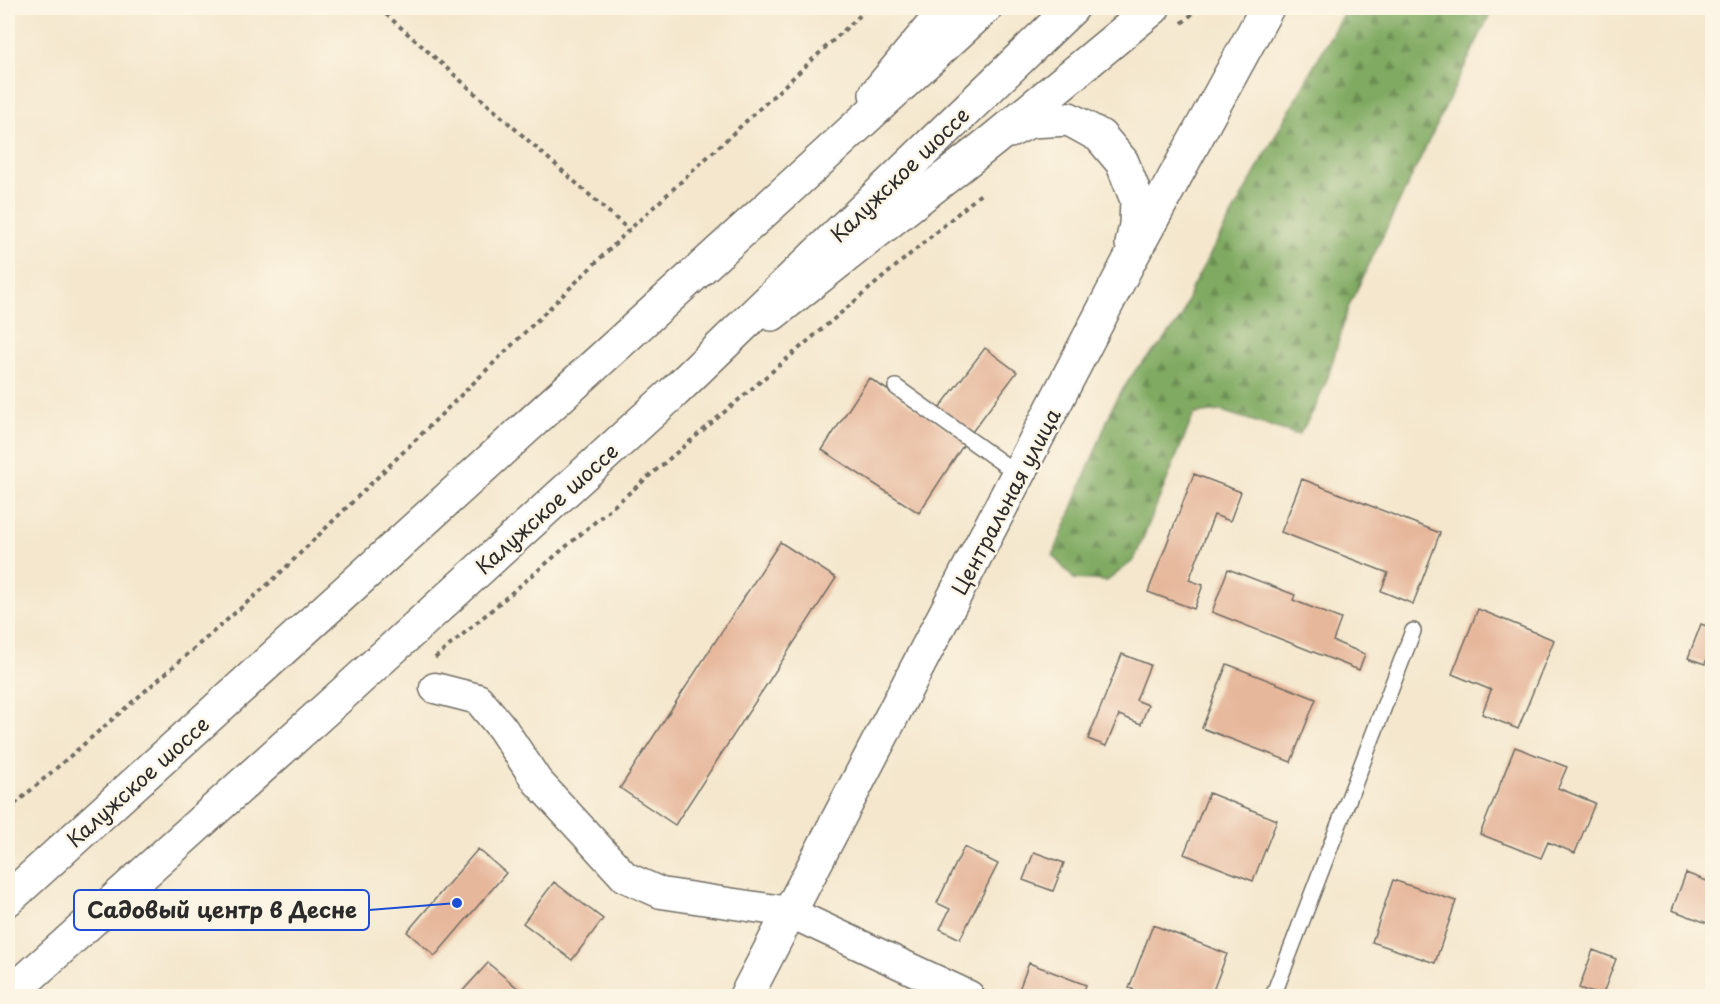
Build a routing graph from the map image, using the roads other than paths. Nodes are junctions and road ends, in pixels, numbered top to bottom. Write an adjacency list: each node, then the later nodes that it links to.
1 (947, 8): 7 (main road)
2 (985, 8): 7 (main road, Калужское шоссе)
3 (1072, 8): 10 (main road, Калужское шоссе)
4 (1267, 8): 8 (main road, Центральная улица)
5 (1163, 19): 6 (main road)
6 (993, 140): 8 (main road); 10 (main road)
7 (829, 152): 16 (main road, Калужское шоссе)
8 (1128, 263): 11 (main road, Центральная улица)
9 (896, 387): 11 (lane)
10 (674, 392): 18 (main road, Калужское шоссе)
11 (1019, 475): 15 (main road, Центральная улица)
12 (936, 610): 15 (lane)
13 (1413, 631): 21 (lane)
14 (433, 675): 17 (street)
15 (874, 751): 17 (main road, Центральная улица)
16 (8, 899)
17 (789, 912): 19 (main road, Центральная улица); 20 (street)
18 (8, 996)
19 (746, 996)
20 (969, 996)
21 (1273, 996)

